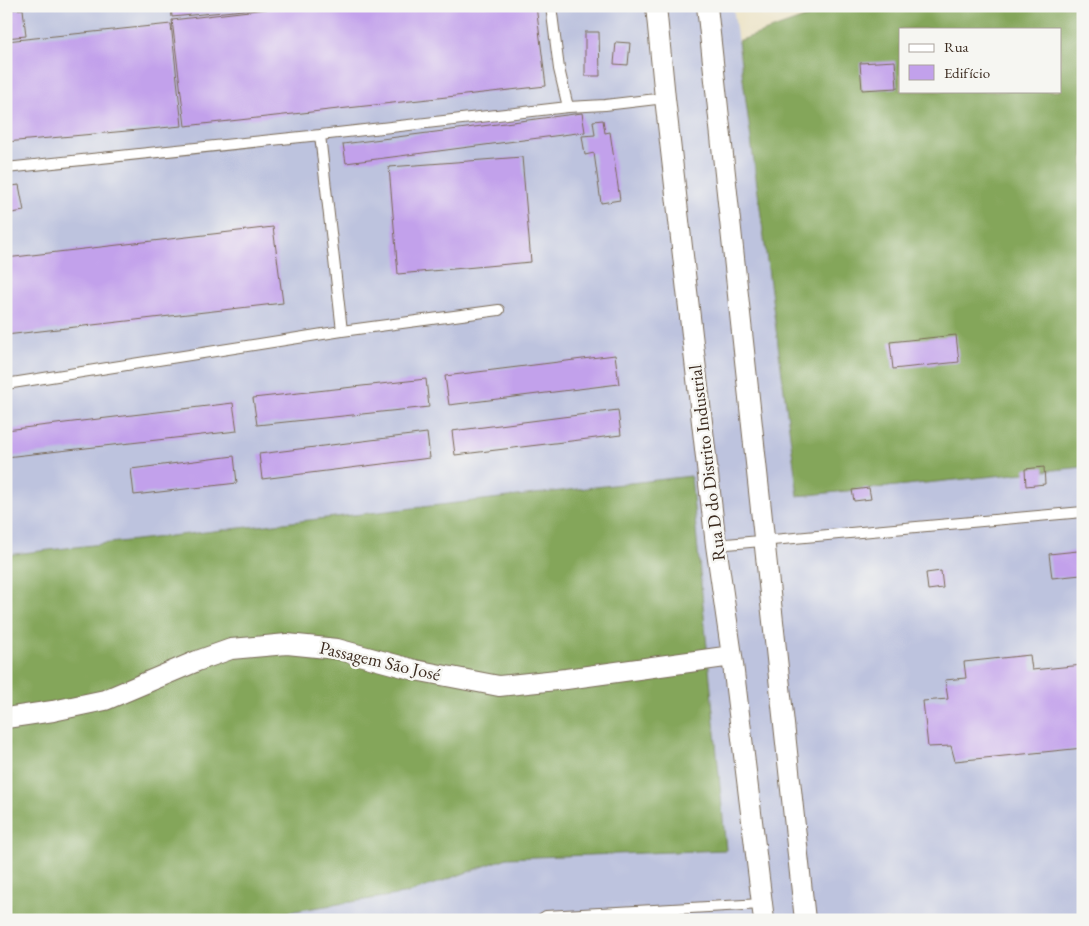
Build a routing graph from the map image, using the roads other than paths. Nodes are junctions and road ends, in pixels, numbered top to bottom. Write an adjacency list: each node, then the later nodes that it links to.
1 (550, 6): 5 (lane)
2 (656, 6): 4 (street, Rua D do Distrito Industrial)
3 (707, 6): 12 (street)
4 (665, 98): 5 (lane); 13 (street, Rua D do Distrito Industrial)
5 (568, 107): 6 (lane)
6 (320, 135): 7 (lane); 9 (lane)
7 (6, 168)
8 (499, 310): 9 (lane)
9 (342, 331): 10 (lane)
10 (6, 384)
11 (1083, 512): 12 (lane)
12 (765, 540): 13 (lane); 18 (street)
13 (716, 545): 14 (street, Rua D do Distrito Industrial)
14 (732, 656): 15 (street, Passagem São José); 16 (street, Rua D do Distrito Industrial)
15 (6, 718)
16 (763, 912): 17 (lane)
17 (540, 920)
18 (805, 920)

